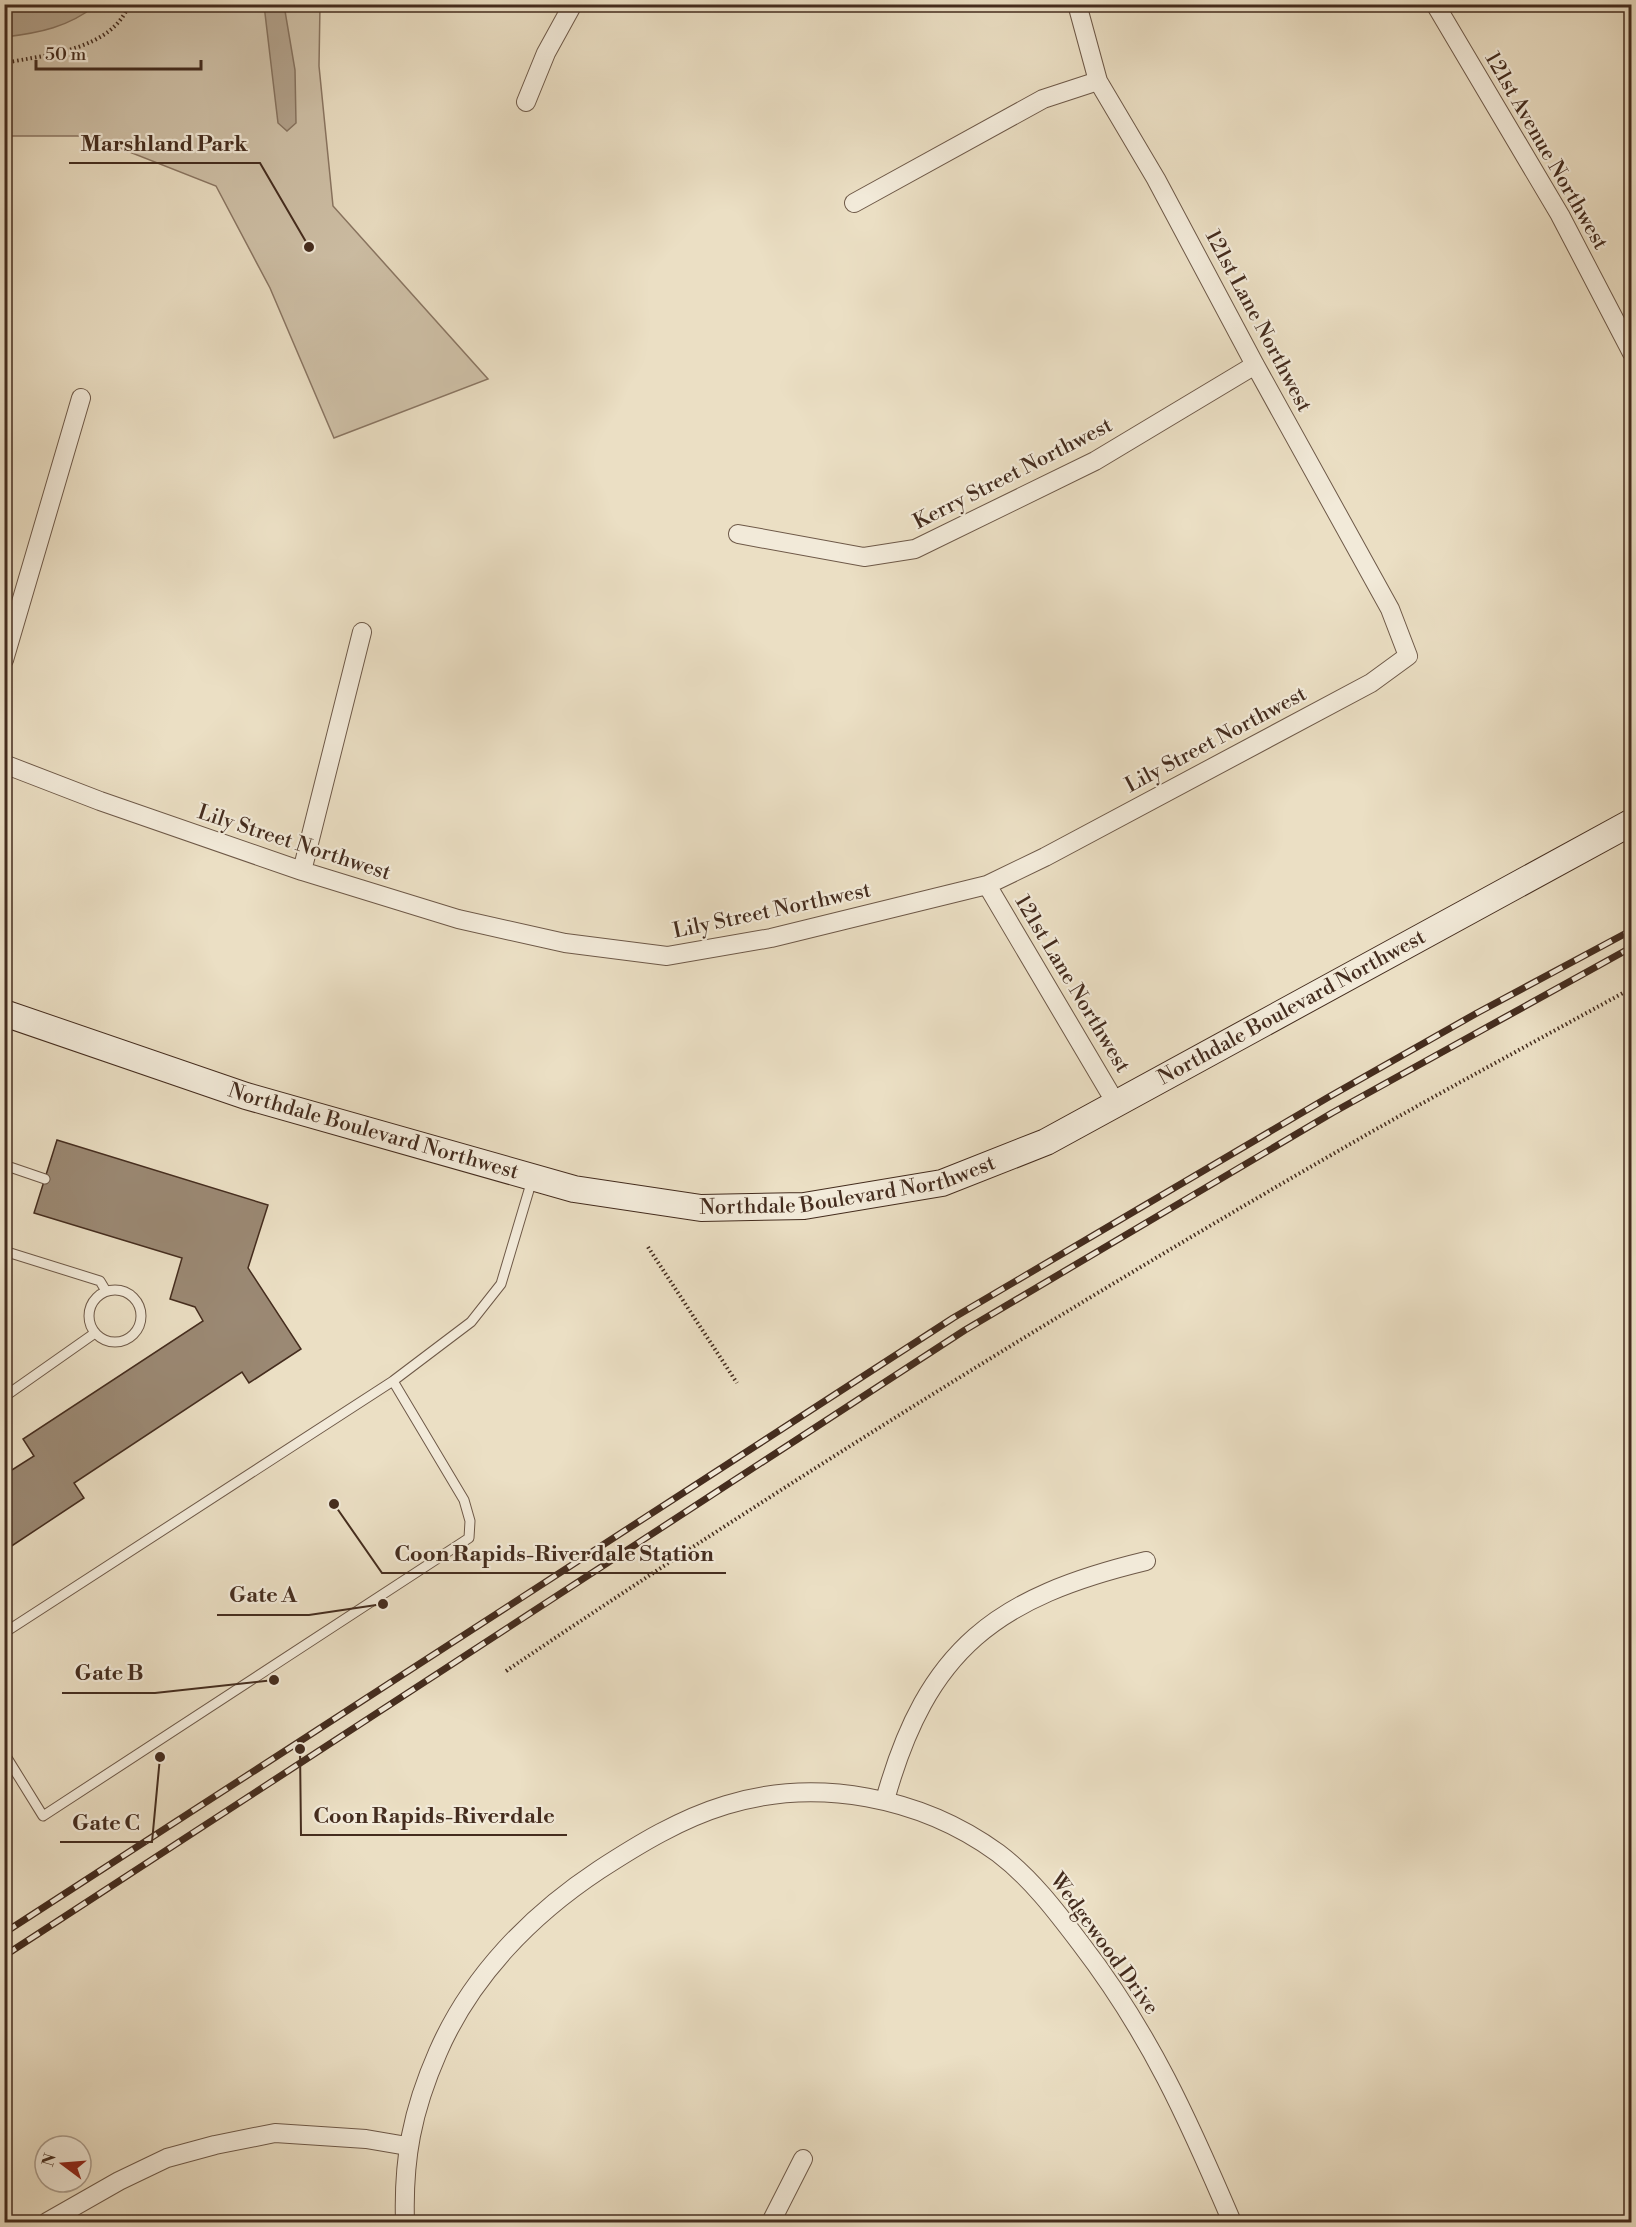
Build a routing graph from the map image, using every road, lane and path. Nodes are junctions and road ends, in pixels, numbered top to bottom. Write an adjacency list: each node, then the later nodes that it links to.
1 (129, 4): 5 (path)
2 (573, 4): 7 (street)
3 (1077, 4): 6 (street, 121st Lane Northwest)
4 (1435, 4): 9 (street, 121st Avenue Northwest)
5 (4, 63)
6 (1098, 81): 8 (street); 10 (street, 121st Lane Northwest)
7 (526, 102)
8 (854, 203)
9 (1632, 353)
10 (1255, 365): 12 (street, Kerry Street Northwest); 14 (street, 121st Lane Northwest)
11 (81, 398): 15 (street)
12 (738, 534)
13 (362, 632): 18 (street)
14 (1408, 656): 19 (street, Lily Street Northwest)
15 (4, 660)
16 (4, 764): 18 (street, Lily Street Northwest)
17 (1632, 822): 22 (street, Northdale Boulevard Northwest)
18 (302, 871): 19 (street, Lily Street Northwest)
19 (987, 885): 22 (street, 121st Lane Northwest)
20 (1632, 988): 35 (path)
21 (4, 1013): 24 (street, Northdale Boulevard Northwest)
22 (1117, 1105): 24 (street, Northdale Boulevard Northwest)
23 (4, 1165): 25 (lane)
24 (533, 1178): 30 (lane)
25 (45, 1179)
26 (648, 1247): 31 (path)
27 (4, 1251): 28 (lane)
28 (106, 1291): 29 (lane); 29 (lane)
29 (95, 1334): 32 (lane)
30 (393, 1381): 34 (lane); 36 (lane)
31 (737, 1383)
32 (4, 1397)
33 (1146, 1561): 37 (street)
34 (4, 1633)
35 (506, 1671)
36 (4, 1754)
37 (885, 1800): 38 (street, Wedgewood Drive); 43 (street, Wedgewood Drive)
38 (407, 2146): 40 (street); 41 (street, Wedgewood Drive)
39 (803, 2159): 42 (street)
40 (47, 2223)
41 (405, 2223)
42 (771, 2223)
43 (1232, 2223)

